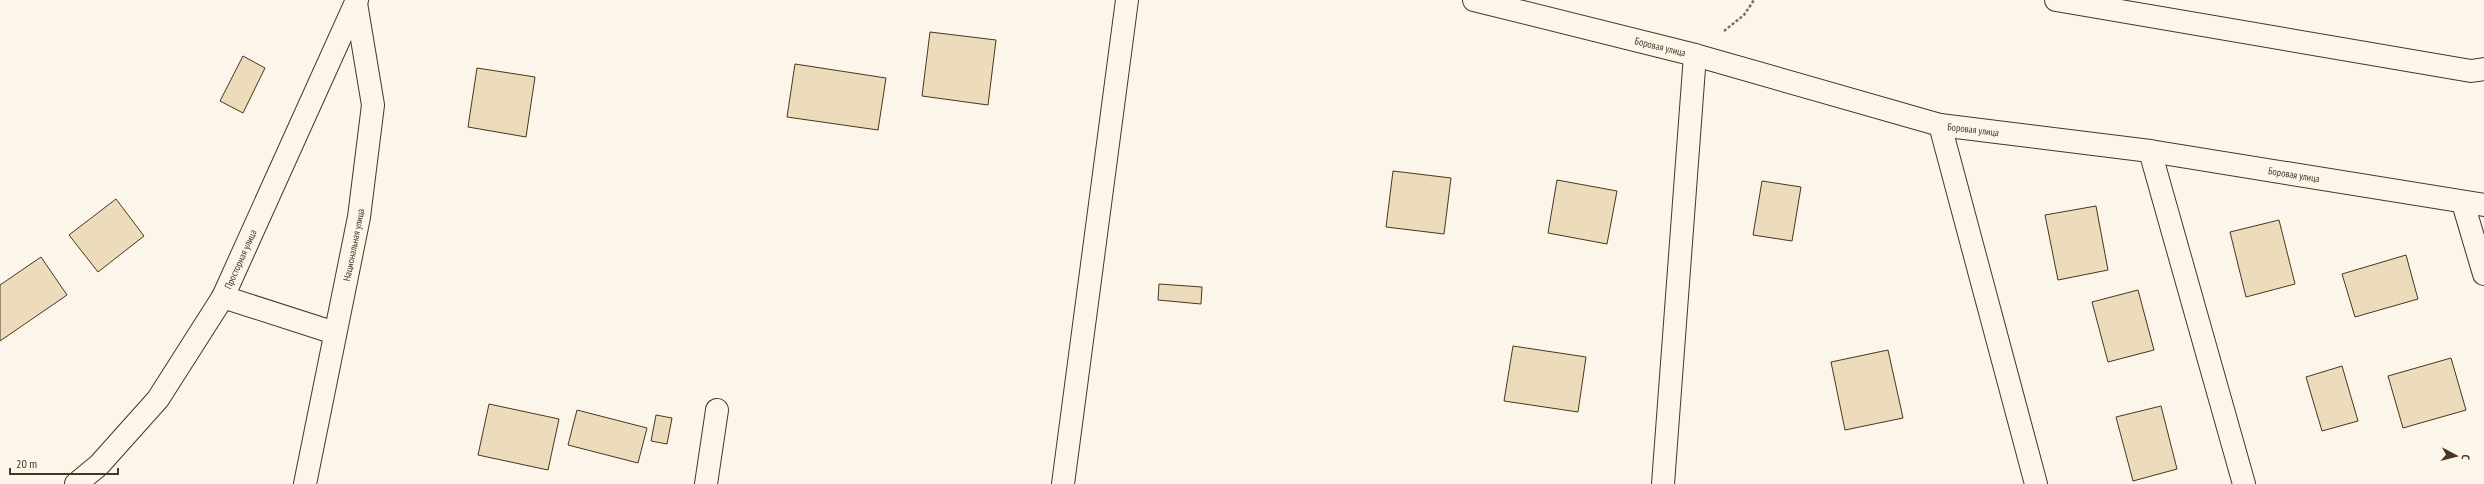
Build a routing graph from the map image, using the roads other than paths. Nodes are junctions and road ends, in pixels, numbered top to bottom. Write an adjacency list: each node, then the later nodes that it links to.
1 (1127, 0): 17 (street)
2 (1474, 0): 5 (street, Боровая улица)
3 (2056, 0): 6 (street)
4 (356, 2): 11 (street, Просторная улица); 12 (street, Национальная улица)
5 (1695, 55): 7 (street, Боровая улица); 18 (street)
6 (2484, 69)
7 (1940, 125): 8 (street, Боровая улица); 19 (street)
8 (2150, 151): 9 (street, Боровая улица); 20 (street)
9 (2474, 204): 10 (street)
10 (2484, 274)
11 (223, 297): 12 (street); 14 (street, Просторная улица)
12 (334, 333): 15 (street, Национальная улица)
13 (717, 410): 16 (street)
14 (76, 484)
15 (305, 484)
16 (706, 484)
17 (1063, 484)
18 (1663, 484)
19 (2036, 484)
20 (2244, 484)

